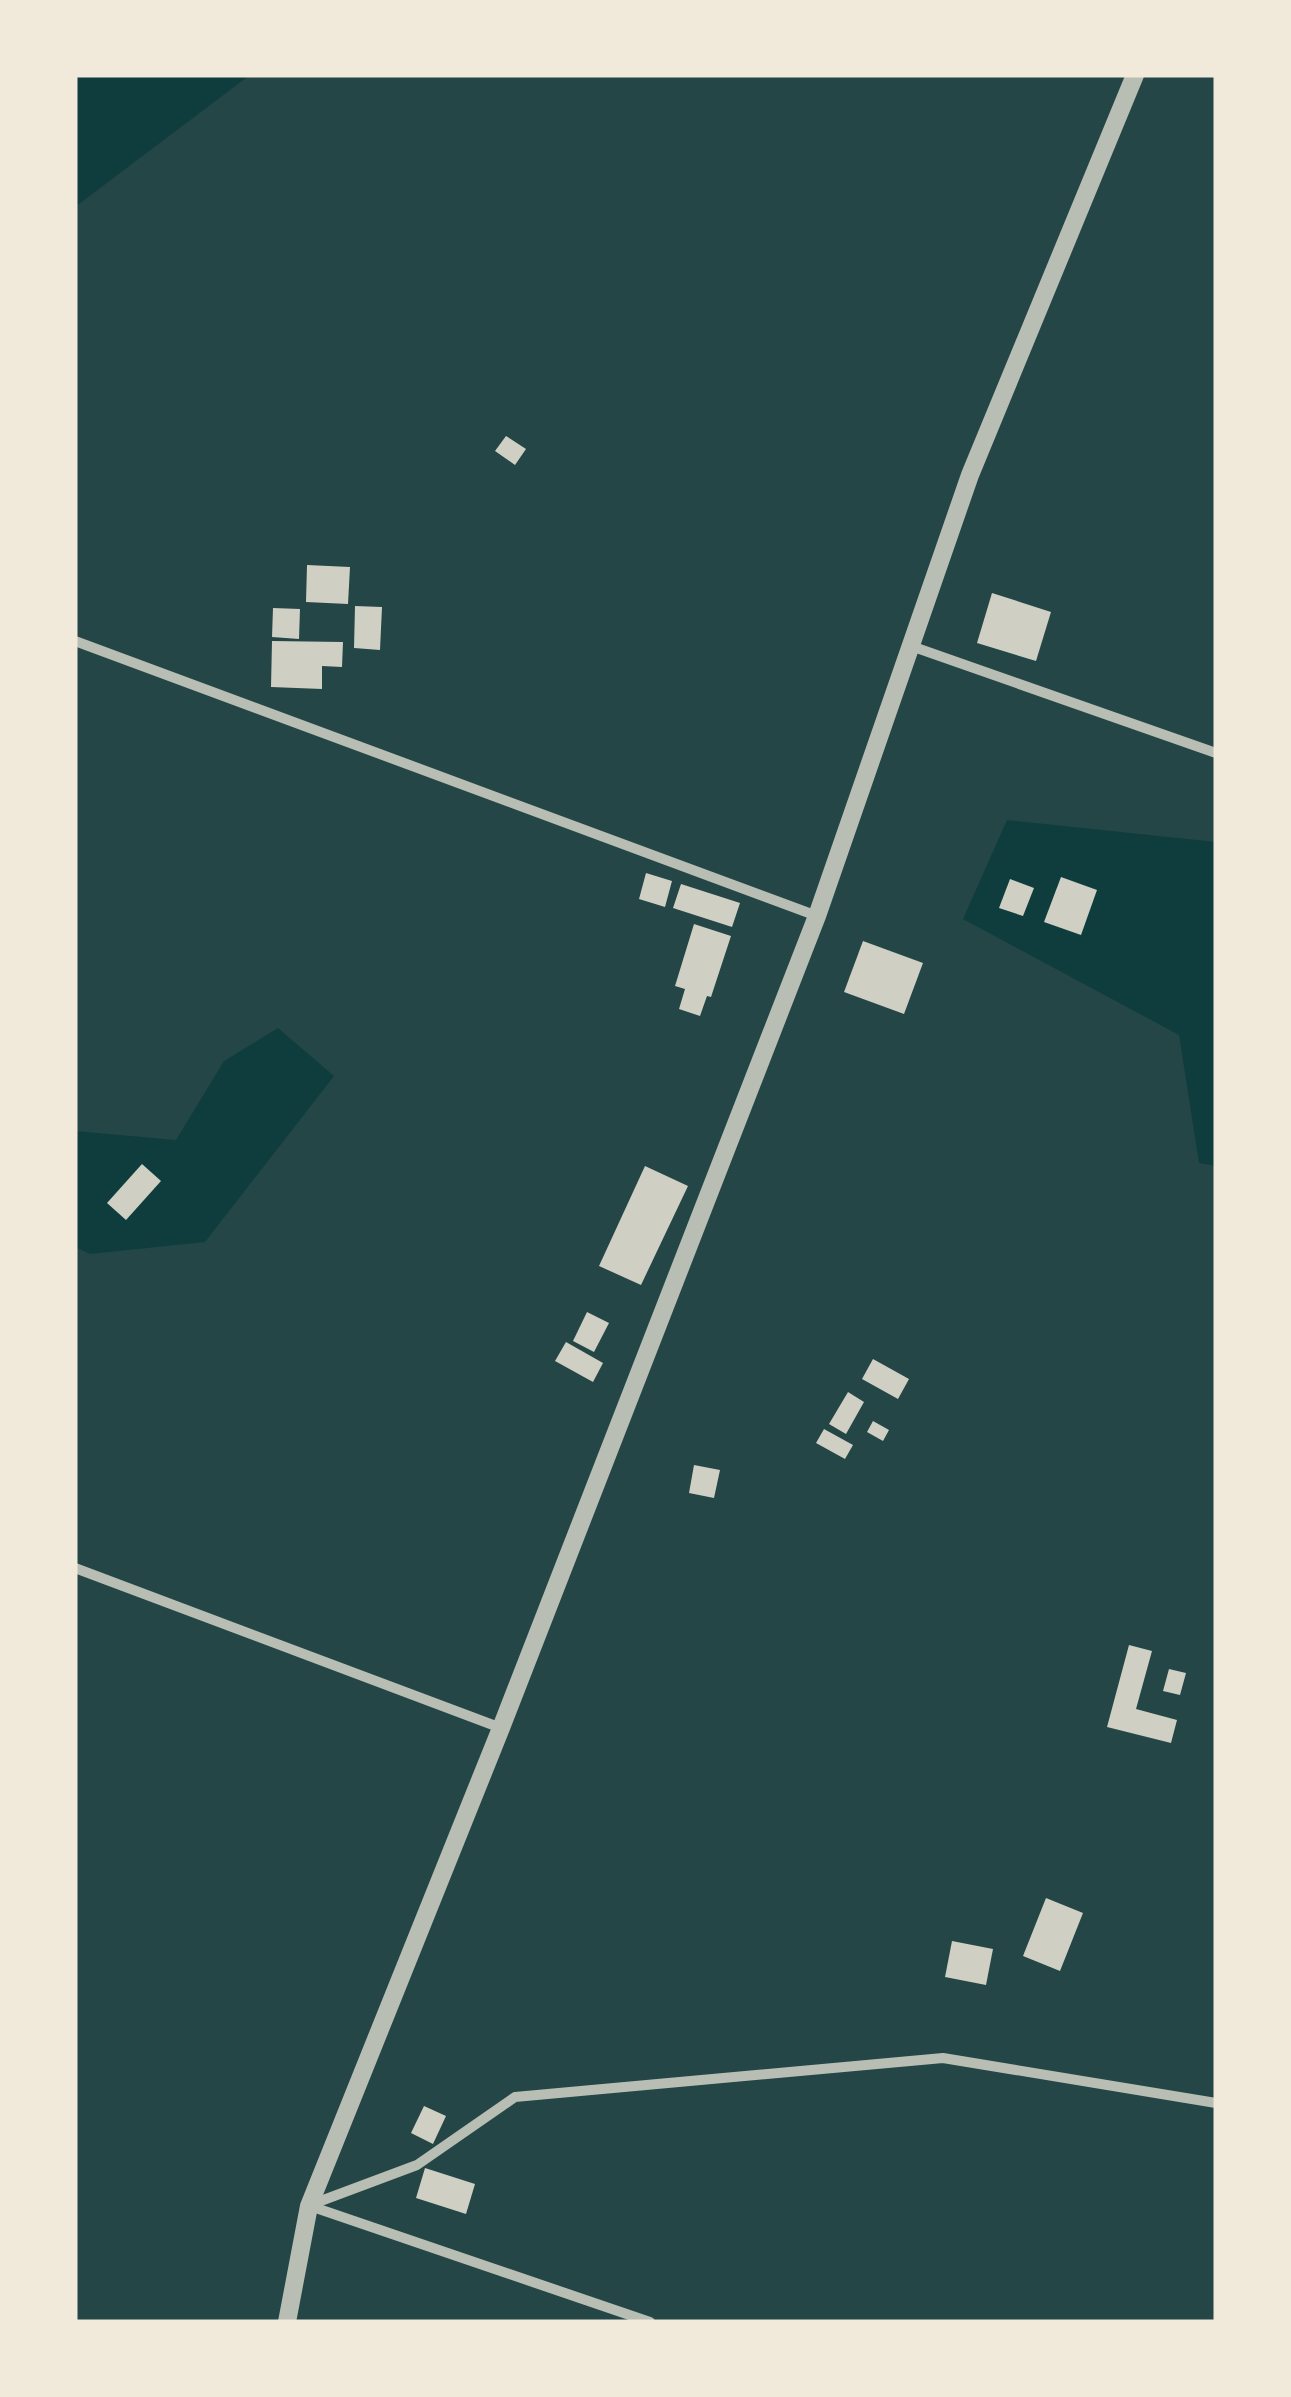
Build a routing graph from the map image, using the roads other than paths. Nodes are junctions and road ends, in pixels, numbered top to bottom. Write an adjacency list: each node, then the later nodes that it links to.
1 (1135, 75): 3 (street)
2 (75, 641): 5 (street)
3 (911, 646): 4 (street); 5 (street)
4 (1216, 753)
5 (817, 916): 7 (street)
6 (75, 1568): 7 (street)
7 (501, 1728): 9 (street)
8 (1216, 2102): 9 (street)
9 (309, 2206): 10 (street); 11 (street)
10 (286, 2322)
11 (650, 2322)

